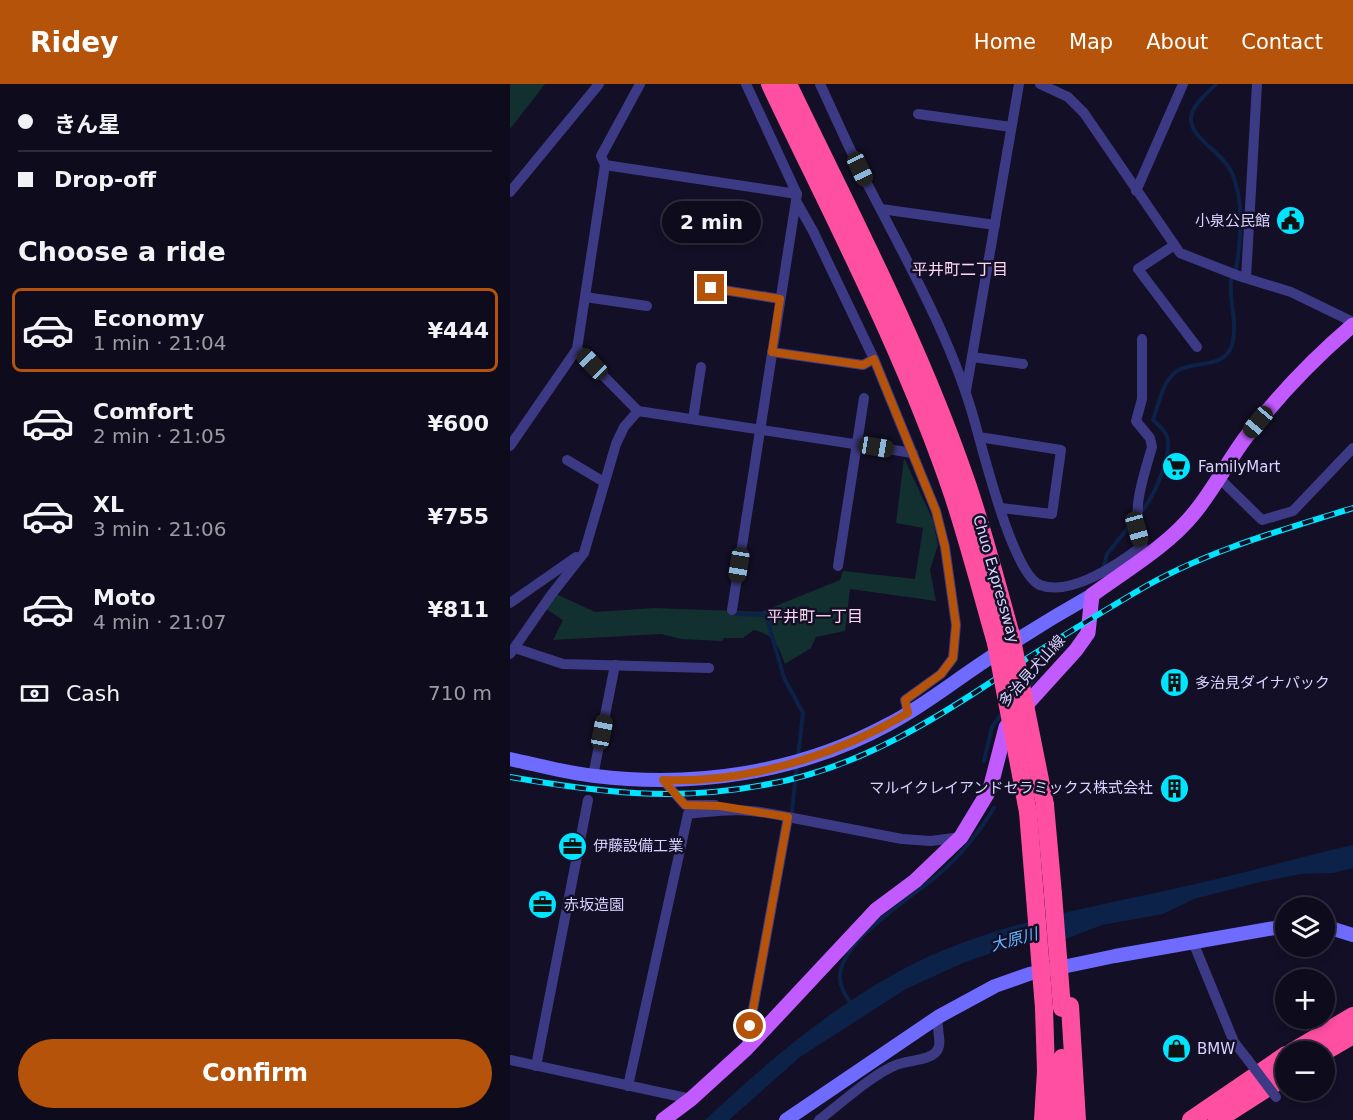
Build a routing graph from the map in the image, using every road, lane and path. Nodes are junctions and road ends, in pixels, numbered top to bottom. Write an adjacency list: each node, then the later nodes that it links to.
1 (599, 84): 14 (street)
2 (640, 84): 13 (street)
3 (746, 84): 16 (street)
4 (770, 84): 54 (highway, Chuo Expressway)
5 (788, 84): 54 (highway, Chuo Expressway)
6 (820, 84): 17 (street)
7 (1019, 84): 12 (street)
8 (1040, 84): 15 (street)
9 (1183, 84): 15 (street)
10 (1257, 84): 20 (street)
11 (918, 114): 12 (street)
12 (1011, 127): 18 (street)
13 (605, 165): 16 (street); 22 (street)
14 (512, 186)
15 (1136, 191): 19 (street)
16 (796, 198): 23 (street); 31 (street)
17 (881, 209): 18 (street); 34 (street)
18 (995, 225): 30 (street)
19 (1173, 246): 20 (street); 27 (street)
20 (1243, 278): 25 (street)
21 (711, 288): 23 (street)
22 (585, 297): 24 (street); 28 (street)
23 (780, 299): 29 (street)
24 (647, 306)
25 (1353, 323): 45 (main road)
26 (1142, 339): 48 (street)
27 (1197, 348)
28 (577, 349): 36 (street); 41 (street)
29 (772, 352): 31 (street); 38 (street)
30 (972, 357): 32 (street); 34 (street)
31 (874, 359): 43 (street)
32 (1023, 364)
33 (700, 367): 37 (street)
34 (966, 391): 39 (street)
35 (864, 398): 40 (street)
36 (638, 411): 37 (street); 46 (street)
37 (693, 419): 38 (street)
38 (759, 429): 40 (street); 53 (street)
39 (979, 437): 47 (street); 47 (street)
40 (857, 444): 43 (street); 50 (street)
41 (510, 446)
42 (1353, 448): 45 (street)
43 (913, 453): 58 (street)
44 (567, 460): 46 (street)
45 (1218, 477): 48 (main road)
46 (604, 482): 49 (street)
47 (1000, 508): 48 (street)
48 (1144, 551): 51 (main road)
49 (584, 553): 52 (street); 55 (street)
50 (838, 566)
51 (1092, 595): 58 (street); 65 (main road, 多治見犬山線)
52 (510, 603)
53 (732, 610)
54 (1003, 639): 66 (highway, Chuo Expressway, bridge); 66 (highway, Chuo Expressway, bridge)
55 (513, 651): 56 (street)
56 (615, 665): 57 (street); 60 (street)
57 (709, 668)
58 (908, 713): 61 (street)
59 (510, 759): 60 (street)
60 (593, 776): 61 (street)
61 (663, 780): 63 (street)
62 (588, 800): 80 (street)
63 (727, 808): 64 (street); 83 (street)
64 (788, 817): 65 (street); 77 (street)
65 (961, 837): 77 (main road, 多治見犬山線)
66 (1047, 898): 71 (highway, bridge); 71 (highway, Chuo Expressway, bridge)
67 (1275, 928): 70 (street)
68 (1335, 929): 69 (street)
69 (1353, 934)
70 (1193, 942): 73 (street); 84 (street, bridge)
71 (1058, 1007): 81 (highway, Chuo Expressway); 91 (highway, Chuo Expressway); 92 (highway)
72 (1353, 1016): 75 (highway)
73 (938, 1017): 87 (street); 88 (street)
74 (1353, 1035): 76 (highway)
75 (1311, 1041)
76 (1335, 1046)
77 (746, 1049): 85 (main road, 多治見犬山線)
78 (510, 1060): 80 (street)
79 (1275, 1063): 93 (highway)
80 (536, 1066): 83 (street)
81 (1046, 1071): 89 (highway); 90 (highway, Chuo Expressway)
82 (1275, 1083): 94 (highway)
83 (628, 1086): 85 (street)
84 (1275, 1096)
85 (691, 1099): 86 (main road, 多治見犬山線)
86 (663, 1120)
87 (786, 1120)
88 (819, 1120)
89 (1034, 1120)
90 (1043, 1120)
91 (1060, 1120)
92 (1077, 1120)
93 (1191, 1120)
94 (1217, 1120)

